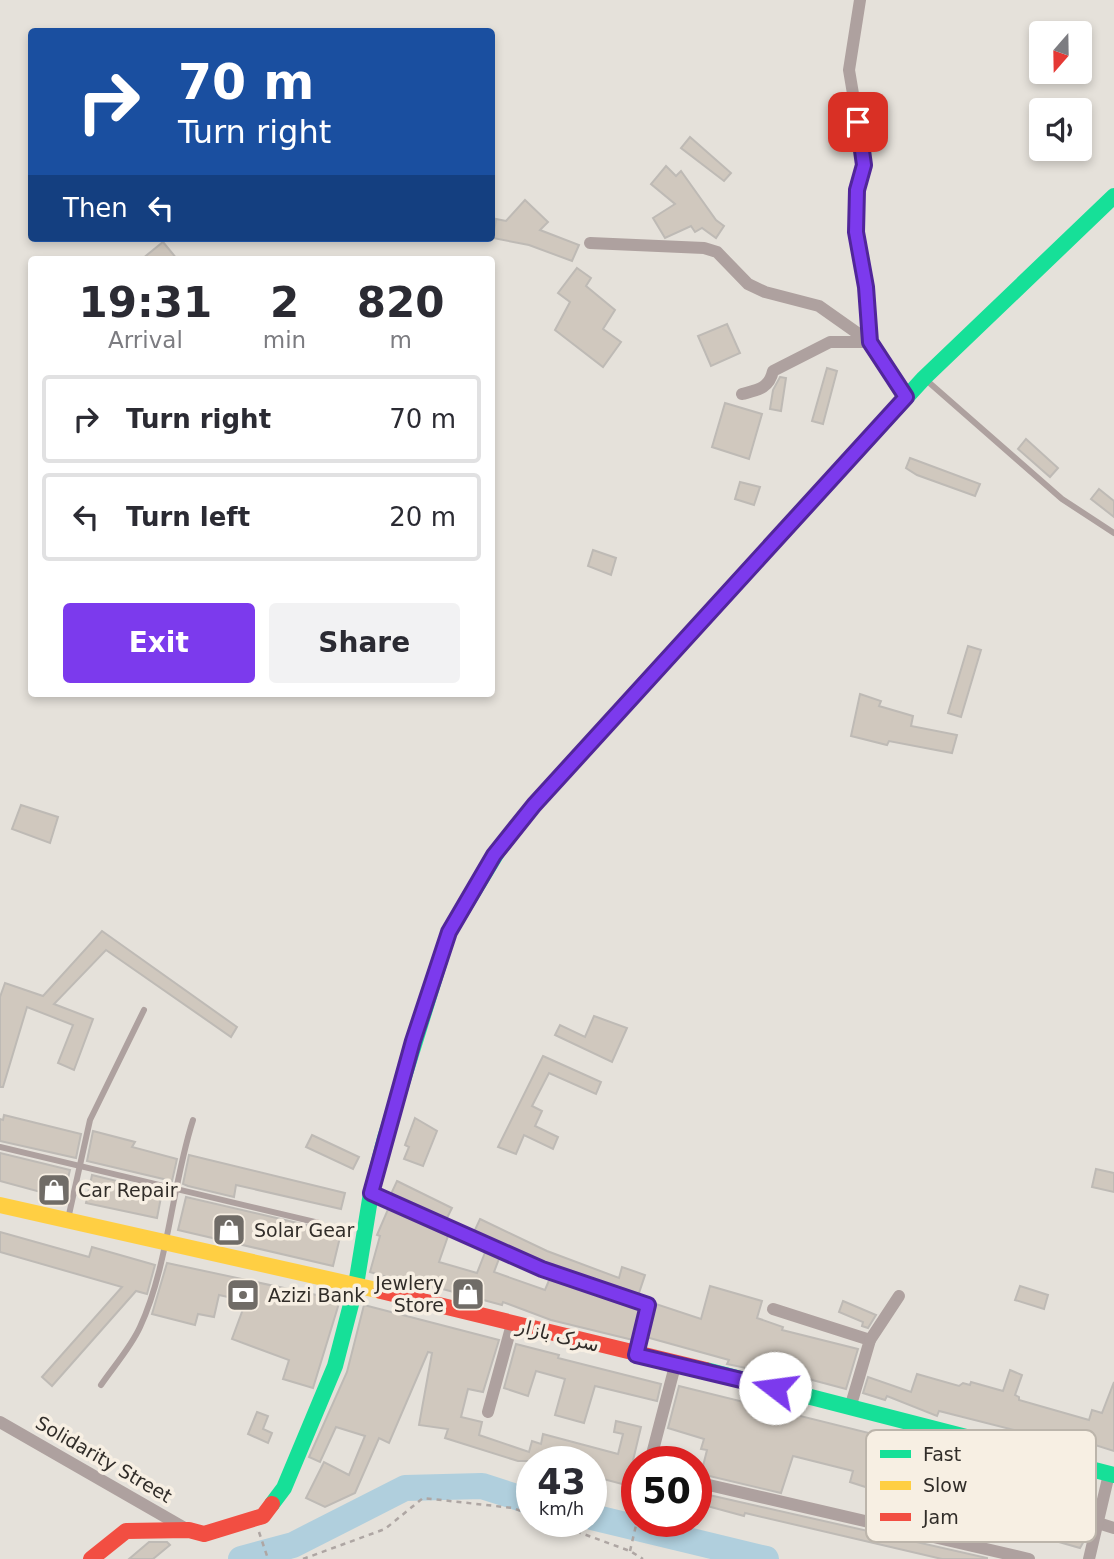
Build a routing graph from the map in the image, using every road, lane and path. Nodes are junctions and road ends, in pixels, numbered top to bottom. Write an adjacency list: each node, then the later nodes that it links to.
1 (860, 0): 4 (street)
2 (1114, 196): 5 (street)
3 (590, 243): 4 (street)
4 (870, 342): 6 (street); 7 (street)
5 (923, 378): 7 (street); 8 (lane)
6 (741, 394)
7 (906, 397): 14 (street)
8 (1114, 533)
9 (144, 1010): 12 (lane)
10 (193, 1120): 13 (lane)
11 (0, 1147): 12 (lane)
12 (79, 1167): 13 (lane); 16 (lane)
13 (177, 1188): 17 (lane); 18 (lane)
14 (371, 1193): 19 (street); 24 (lane)
15 (0, 1205): 16 (street, سرک بازار)
16 (68, 1220): 18 (street, سرک بازار)
17 (319, 1223)
18 (164, 1242): 19 (street, سرک بازار); 26 (lane)
19 (356, 1285): 22 (street, سرک بازار); 38 (street)
20 (899, 1296): 23 (street)
21 (773, 1309): 23 (street)
22 (512, 1324): 24 (street, سرک بازار); 28 (street)
23 (870, 1340): 27 (street)
24 (636, 1355): 25 (street, سرک بازار)
25 (676, 1362): 27 (street, سرک بازار); 31 (street)
26 (101, 1385)
27 (850, 1408): 30 (street, سرک بازار)
28 (488, 1412)
29 (0, 1422): 38 (street, Solidarity Street)
30 (936, 1430)
31 (654, 1446)
32 (1112, 1475): 36 (street)
33 (712, 1486): 35 (street)
34 (516, 1509): 47 (path)
35 (866, 1521)
36 (1098, 1523): 37 (street); 39 (street)
37 (1114, 1528)
38 (189, 1530): 45 (street)
39 (1096, 1533)
40 (592, 1537): 44 (path)
41 (633, 1537): 44 (path)
42 (262, 1539): 46 (path)
43 (955, 1542): 49 (street)
44 (630, 1551): 48 (path)
45 (91, 1559)
46 (268, 1559)
47 (303, 1559)
48 (643, 1559)
49 (1029, 1559)

